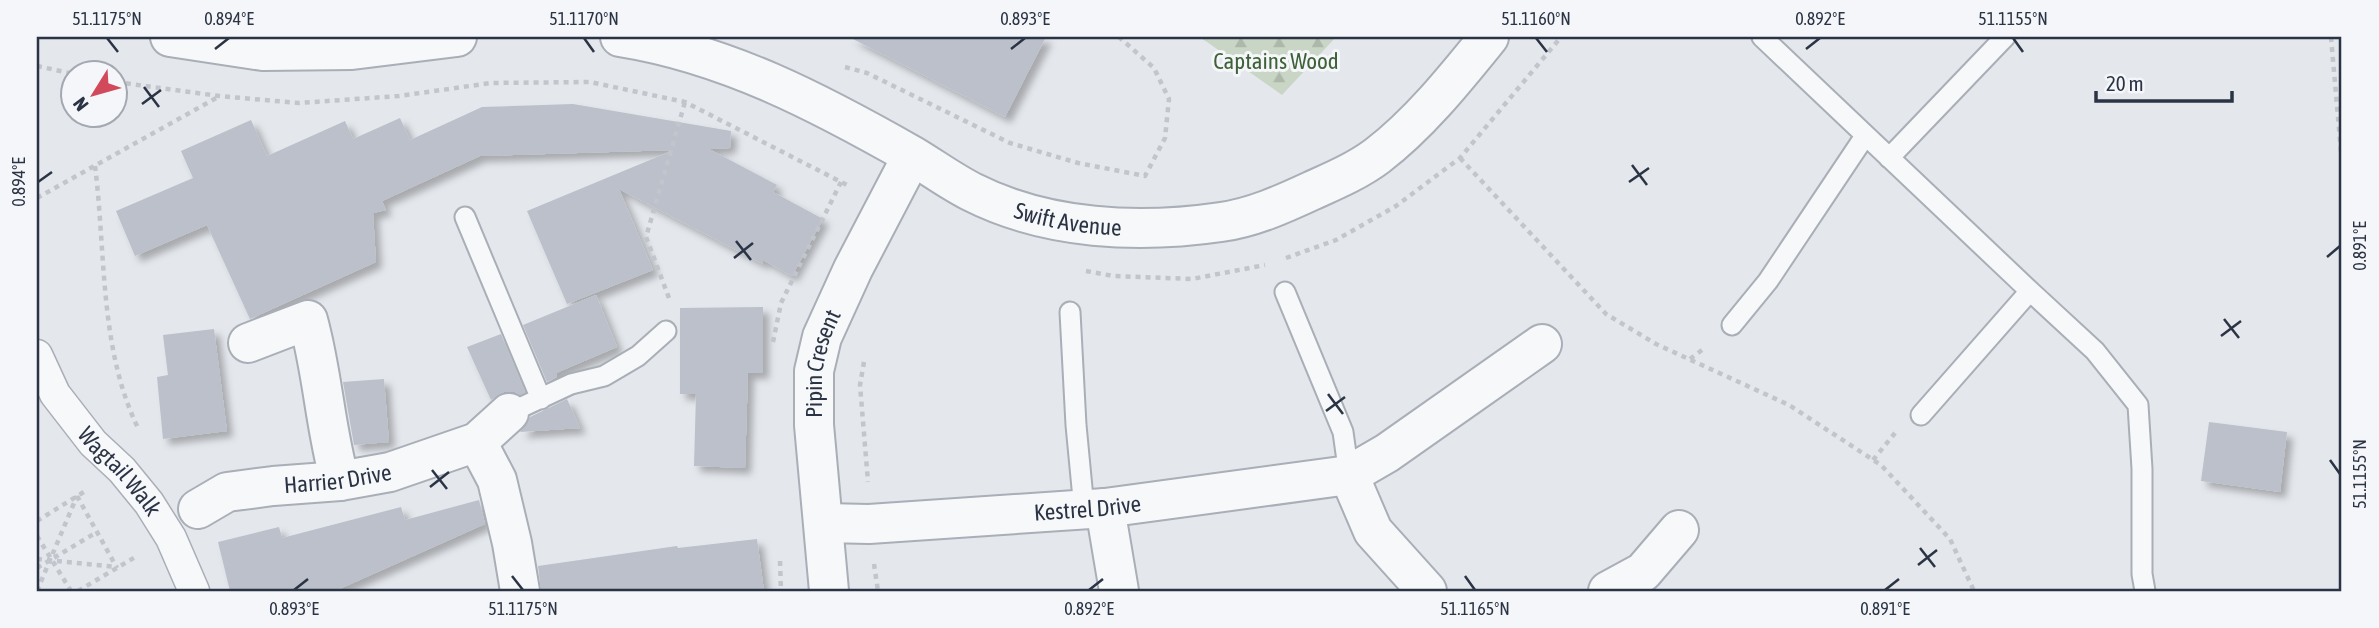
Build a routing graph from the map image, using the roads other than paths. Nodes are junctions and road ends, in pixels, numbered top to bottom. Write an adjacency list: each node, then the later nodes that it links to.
1 (170, 37): 2 (street)
2 (457, 37)
3 (620, 37): 8 (street, Swift Avenue)
4 (1489, 37): 8 (street, Swift Avenue)
5 (1762, 37): 7 (lane)
6 (2005, 37): 9 (lane)
7 (1865, 136): 9 (lane); 14 (lane)
8 (912, 156): 26 (street, Pipin Cresent)
9 (1889, 158): 11 (lane)
10 (466, 216): 19 (lane)
11 (2030, 291): 20 (lane); 34 (lane)
12 (1285, 292): 22 (lane)
13 (1070, 312): 25 (lane)
14 (1732, 325)
15 (666, 331): 19 (lane)
16 (248, 343): 23 (street)
17 (1542, 344): 22 (street)
18 (37, 355): 28 (street, Wagtail Walk)
19 (525, 406): 21 (street, Harrier Drive)
20 (1921, 415)
21 (477, 442): 23 (street, Harrier Drive); 29 (street)
22 (1349, 475): 25 (street, Kestrel Drive); 32 (street)
23 (340, 481): 24 (street, Harrier Drive)
24 (198, 509)
25 (1095, 509): 26 (street, Kestrel Drive); 31 (street)
26 (824, 523): 30 (street, Pipin Cresent)
27 (1679, 530): 33 (street)
28 (194, 591)
29 (520, 591)
30 (829, 591)
31 (1119, 591)
32 (1427, 591)
33 (1608, 591)
34 (2145, 591)

